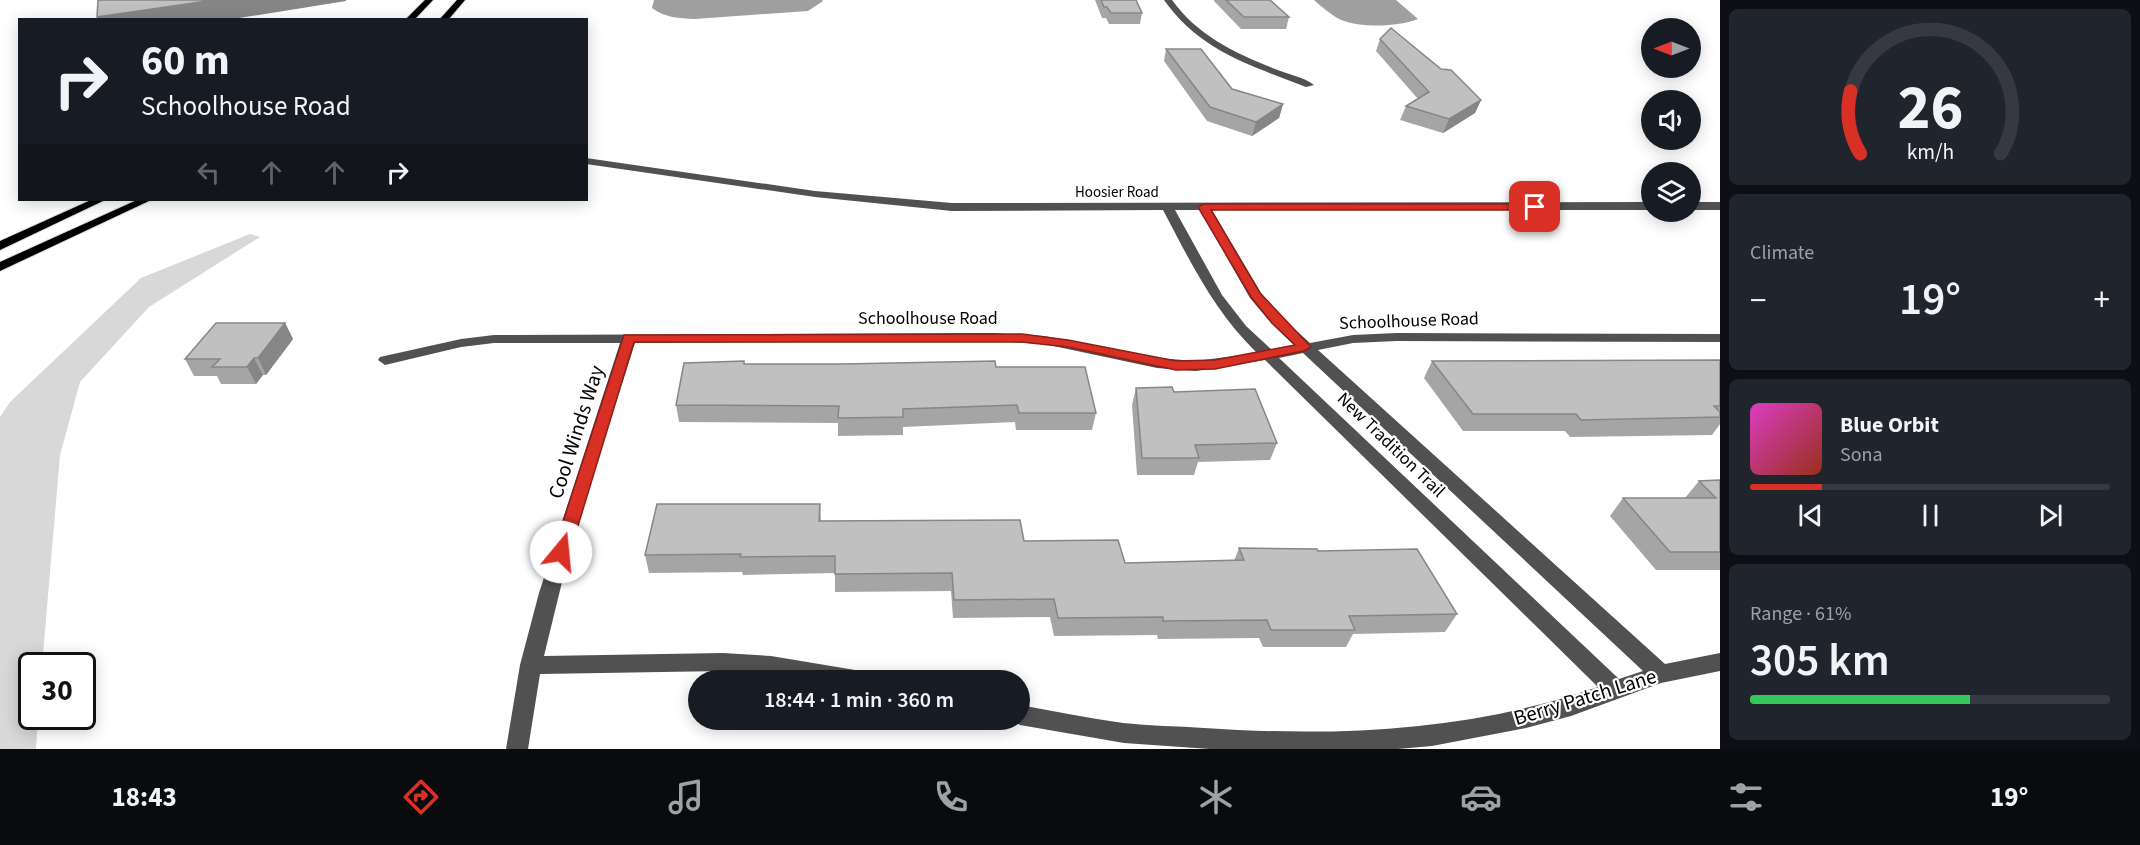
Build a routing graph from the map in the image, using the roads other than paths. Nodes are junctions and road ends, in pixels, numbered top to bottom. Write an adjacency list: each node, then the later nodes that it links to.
1 (429, 0): 4 (main road)
2 (461, 0): 5 (main road)
3 (1168, 0): 6 (street)
4 (411, 18)
5 (444, 18)
6 (1310, 85)
7 (588, 161): 12 (street, Hoosier Road)
8 (97, 201): 15 (main road)
9 (143, 201): 16 (main road)
10 (1701, 206): 11 (street)
11 (1720, 206)
12 (1167, 207): 13 (street, Hoosier Road); 20 (street, New Tradition Trail)
13 (1204, 207): 14 (street, Hoosier Road); 19 (street, New Tradition Trail)
14 (1641, 207)
15 (0, 246)
16 (0, 267)
17 (629, 338): 20 (street, Schoolhouse Road); 21 (street, Schoolhouse Road); 23 (street, Cool Winds Way)
18 (1720, 338): 19 (street, Schoolhouse Road)
19 (1304, 347): 20 (street, Schoolhouse Road); 25 (street, New Tradition Trail)
20 (1269, 356): 26 (street, New Tradition Trail)
21 (385, 360)
22 (1720, 662): 25 (street, Berry Patch Lane)
23 (530, 665): 24 (street); 28 (street, Cool Winds Way)
24 (801, 670)
25 (1661, 674): 26 (street, Berry Patch Lane)
26 (1615, 689): 27 (street, Berry Patch Lane)
27 (1030, 717)
28 (517, 749)

